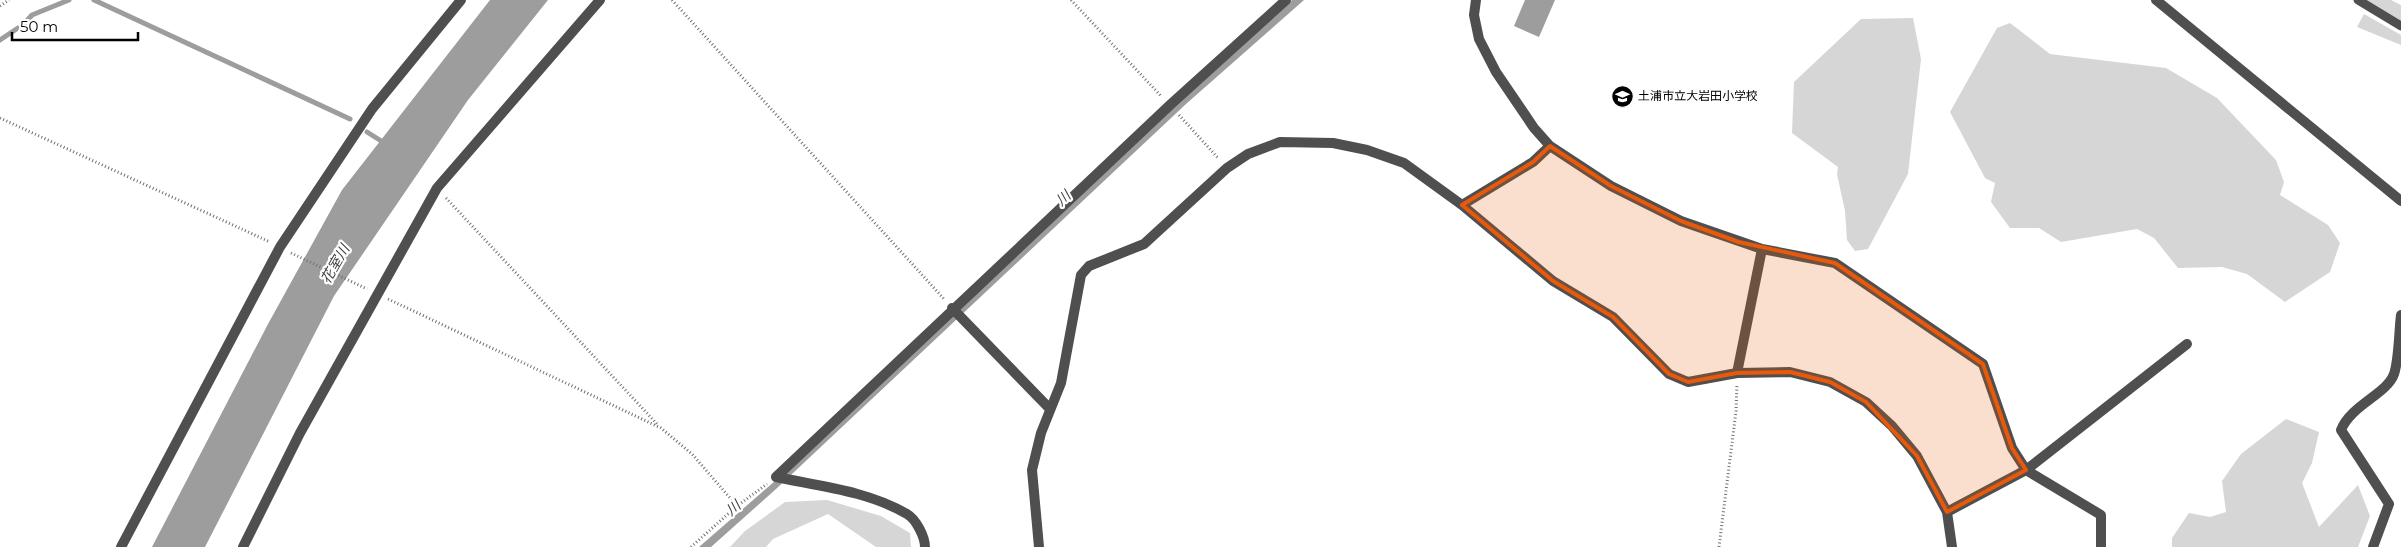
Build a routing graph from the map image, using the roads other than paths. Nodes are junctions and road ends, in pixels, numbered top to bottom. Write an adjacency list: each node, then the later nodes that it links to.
1 (461, 0): 19 (street)
2 (600, 0): 20 (street)
3 (1286, 0): 12 (street)
4 (1476, 0): 8 (street)
5 (2156, 0): 9 (street)
6 (2358, 0): 7 (lane)
7 (2401, 26)
8 (1550, 146): 10 (street); 11 (street)
9 (2401, 201)
10 (1462, 205): 15 (street); 16 (street)
11 (1762, 249): 15 (street); 17 (street)
12 (952, 308): 16 (street); 21 (street)
13 (2401, 315): 25 (street)
14 (2187, 344): 17 (street)
15 (1737, 373): 18 (street)
16 (1050, 410): 22 (street)
17 (2026, 470): 18 (street); 24 (street)
18 (1947, 512): 23 (street)
19 (121, 547)
20 (243, 547)
21 (925, 547)
22 (1039, 547)
23 (1952, 547)
24 (2101, 547)
25 (2373, 547)

